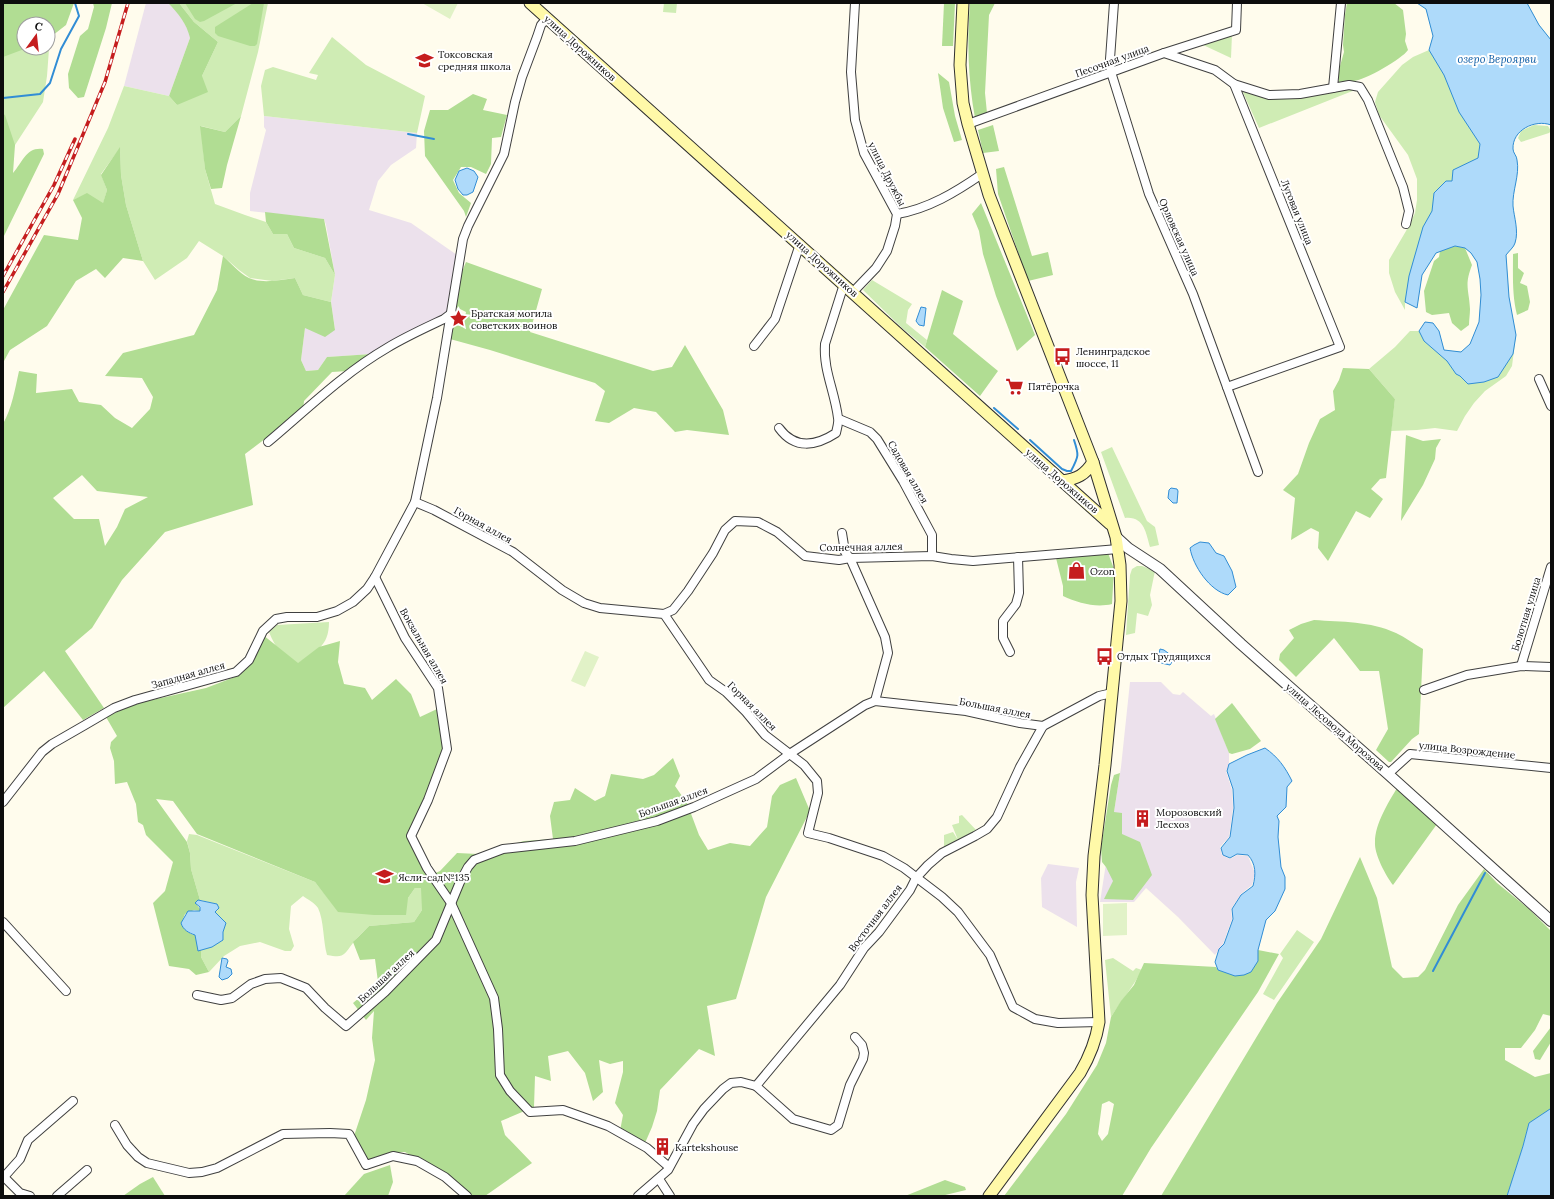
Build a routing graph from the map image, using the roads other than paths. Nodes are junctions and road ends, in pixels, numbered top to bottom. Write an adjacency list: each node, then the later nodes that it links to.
1 (530, 3): 7 (main road, улица Дорожников)
2 (855, 3): 14 (street, улица Дружбы)
3 (963, 3): 12 (main road)
4 (1114, 3): 9 (street, Орловская улица)
5 (1237, 3): 8 (street)
6 (1341, 3): 11 (street)
7 (547, 18): 16 (main road, улица Дорожников); 19 (street)
8 (1164, 53): 9 (street, Песочная улица); 10 (street, Песочная улица)
9 (1111, 72): 12 (street, Песочная улица); 22 (street, Орловская улица)
10 (1234, 84): 11 (street, Песочная улица); 22 (street, Луговая улица)
11 (1333, 88): 15 (street, Песочная улица)
12 (968, 124): 13 (main road)
13 (982, 174): 14 (street); 27 (main road)
14 (897, 214): 18 (street, улица Дружбы)
15 (1406, 224)
16 (800, 244): 17 (main road, улица Дорожников); 20 (street)
17 (844, 284): 18 (main road, улица Дорожников); 24 (street)
18 (853, 292): 29 (main road, улица Дорожников)
19 (452, 313): 26 (street); 30 (street)
20 (754, 346)
21 (1539, 379): 23 (street)
22 (1227, 387): 28 (street, Орловская улица)
23 (1551, 406)
24 (839, 419): 25 (street); 35 (street, Садовая аллея)
25 (779, 428)
26 (268, 442)
27 (1093, 462): 29 (main road); 31 (main road)
28 (1258, 472)
29 (1062, 481): 31 (main road, улица Дорожников)
30 (415, 502): 41 (street); 42 (street, Горная аллея)
31 (1112, 526): 33 (main road)
32 (842, 533): 37 (street)
33 (1116, 537): 34 (main road); 38 (street, улица Лесовода Морозова)
34 (1118, 548): 36 (street, Солнечная аллея); 39 (main road)
35 (932, 556): 36 (street, Солнечная аллея); 37 (street, Солнечная аллея)
36 (1018, 557): 43 (street)
37 (850, 558): 42 (street, Солнечная аллея); 48 (street)
38 (1143, 559): 39 (street); 52 (street, улица Лесовода Морозова)
39 (1120, 565): 47 (main road)
40 (1551, 567): 44 (street, Болотная улица)
41 (375, 577): 53 (street, Западная аллея); 55 (street, Вокзальная аллея)
42 (664, 614): 50 (street, Горная аллея)
43 (1010, 652)
44 (1521, 666): 45 (street); 46 (street)
45 (1551, 667)
46 (1424, 690)
47 (1112, 693): 49 (street); 60 (main road)
48 (875, 701): 49 (street, Большая аллея); 50 (street, Большая аллея)
49 (1043, 726): 54 (street, Восточная аллея)
50 (791, 753): 54 (street, Горная аллея); 55 (street, Большая аллея)
51 (1551, 768): 52 (street, улица Возрождение)
52 (1388, 774): 56 (street, улица Лесовода Морозова)
53 (3, 802)
54 (916, 878): 60 (street, Горная аллея); 62 (street, Восточная аллея)
55 (451, 903): 59 (street, Большая аллея); 65 (street, Вокзальная аллея)
56 (1551, 921)
57 (3, 922): 58 (street)
58 (66, 991)
59 (197, 995)
60 (1099, 1022): 74 (main road)
61 (855, 1037): 62 (street)
62 (756, 1086): 65 (street)
63 (73, 1101): 67 (street)
64 (115, 1125): 71 (street)
65 (668, 1167): 68 (street)
66 (87, 1170): 70 (street)
67 (4, 1177): 69 (street)
68 (659, 1179): 72 (street); 73 (street)
69 (30, 1196)
70 (57, 1196)
71 (467, 1196)
72 (638, 1196)
73 (670, 1196)
74 (989, 1196)

